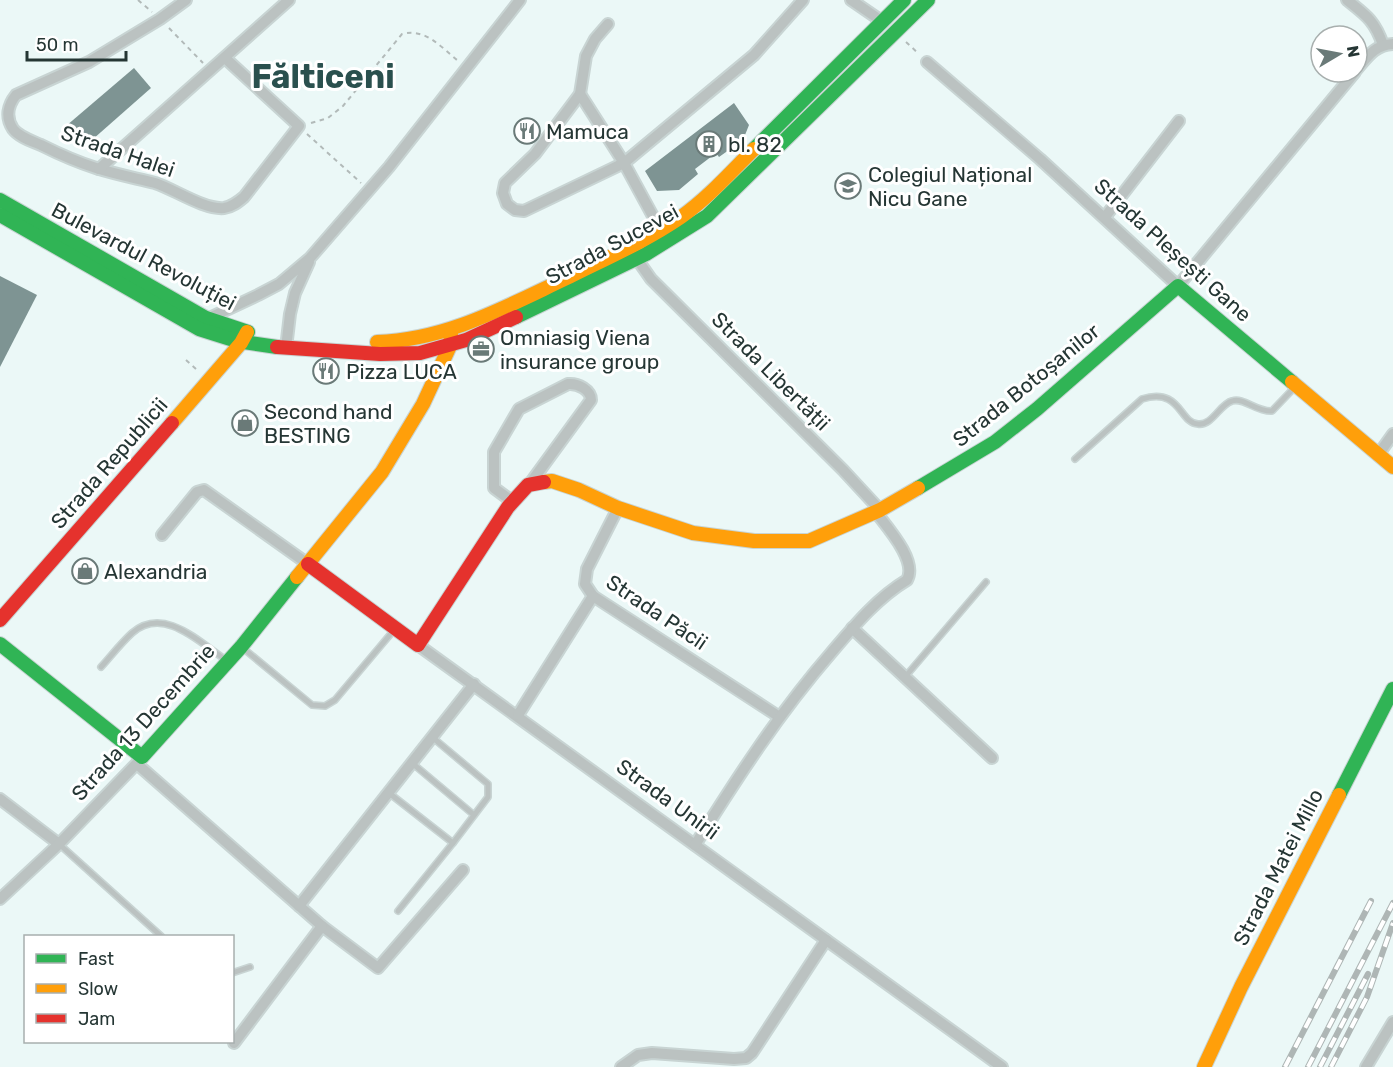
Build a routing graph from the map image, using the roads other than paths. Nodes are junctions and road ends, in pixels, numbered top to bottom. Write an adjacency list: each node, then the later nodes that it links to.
1 (186, 0): 17 (street, Strada Halei)
2 (289, 0): 13 (street)
3 (520, 0): 25 (street)
4 (803, 0): 19 (street)
5 (851, 0): 9 (street)
6 (904, 0): 9 (street, Strada Sucevei)
7 (928, 0): 26 (street, Strada Sucevei)
8 (1347, 0): 11 (street)
9 (883, 22): 24 (street, Strada Sucevei)
10 (608, 24): 16 (street)
11 (1388, 44): 12 (street)
12 (1369, 55)
13 (225, 58): 20 (street); 20 (street, Strada Halei)
14 (927, 62): 23 (street, Strada Pleșești Gane)
15 (1345, 84): 27 (street)
16 (580, 94): 19 (street); 19 (street)
17 (4, 114): 20 (street, Strada Halei)
18 (1179, 121): 23 (street)
19 (624, 163): 24 (street)
20 (99, 169)
21 (0, 200): 28 (street, Bulevardul Revoluției)
22 (0, 215): 28 (street, Bulevardul Revoluției)
23 (1105, 217): 27 (street, Strada Pleșești Gane)
24 (661, 231): 29 (street, Strada Sucevei)
25 (310, 258): 28 (street); 31 (street)
26 (637, 260): 32 (street, Strada Sucevei); 41 (street, Strada Libertății)
27 (1178, 286): 33 (street, Strada Pleșești Gane); 41 (street, Strada Botoșanilor)
28 (203, 323): 30 (street, Bulevardul Revoluției)
29 (451, 329): 31 (street, Bulevardul Revoluției); 32 (street)
30 (244, 337): 31 (street, Bulevardul Revoluției); 46 (street, Strada Republicii)
31 (287, 342): 32 (street, Bulevardul Revoluției)
32 (450, 346): 43 (street)
33 (1296, 386): 35 (street, Strada Pleșești Gane); 36 (lane)
34 (1393, 434): 35 (street)
35 (1378, 455): 37 (street, Strada Pleșești Gane)
36 (1076, 459)
37 (1393, 467)
38 (528, 485): 39 (street); 39 (street); 40 (street, Strada Botoșanilor)
39 (513, 502): 50 (street)
40 (618, 508): 41 (street, Strada Botoșanilor); 45 (street, Strada Păcii)
41 (878, 511): 47 (street)
42 (162, 535): 43 (street)
43 (308, 564): 48 (street, Strada Unirii); 51 (street, Strada 13 Decembrie)
44 (986, 582): 54 (lane)
45 (592, 596): 57 (street); 58 (street, Strada Păcii)
46 (0, 620)
47 (852, 628): 54 (street); 58 (street)
48 (395, 629): 50 (street, Strada Unirii); 51 (lane)
49 (0, 644): 61 (street)
50 (418, 645): 55 (street, Strada Unirii)
51 (241, 647): 52 (street, Strada 13 Decembrie)
52 (228, 661): 53 (lane); 61 (street, Strada 13 Decembrie)
53 (101, 668)
54 (905, 677): 60 (street)
55 (474, 684): 57 (street, Strada Unirii); 59 (street)
56 (1393, 689): 83 (street, Strada Matei Millo)
57 (518, 715): 68 (street, Strada Unirii)
58 (778, 716): 68 (street)
59 (432, 737): 62 (street); 65 (lane)
60 (992, 758)
61 (139, 760): 67 (street, Strada 13 Decembrie); 71 (street)
62 (412, 763): 63 (street); 65 (lane)
63 (389, 793): 66 (lane); 71 (street)
64 (0, 799): 67 (street)
65 (474, 815): 66 (lane)
66 (453, 843): 72 (lane)
67 (59, 844): 70 (street, Strada 13 Decembrie); 74 (lane)
68 (695, 845): 75 (street, Strada Unirii)
69 (463, 870): 73 (street)
70 (0, 899)
71 (299, 906): 73 (street)
72 (398, 911)
73 (322, 926): 79 (street)
74 (160, 935)
75 (826, 940): 80 (street); 82 (street, Strada Unirii)
76 (250, 967): 77 (lane)
77 (234, 972)
78 (1393, 1022): 84 (street)
79 (234, 1043)
80 (744, 1062): 81 (street)
81 (621, 1067)
82 (1002, 1067)
83 (1204, 1067)
84 (1366, 1067)

